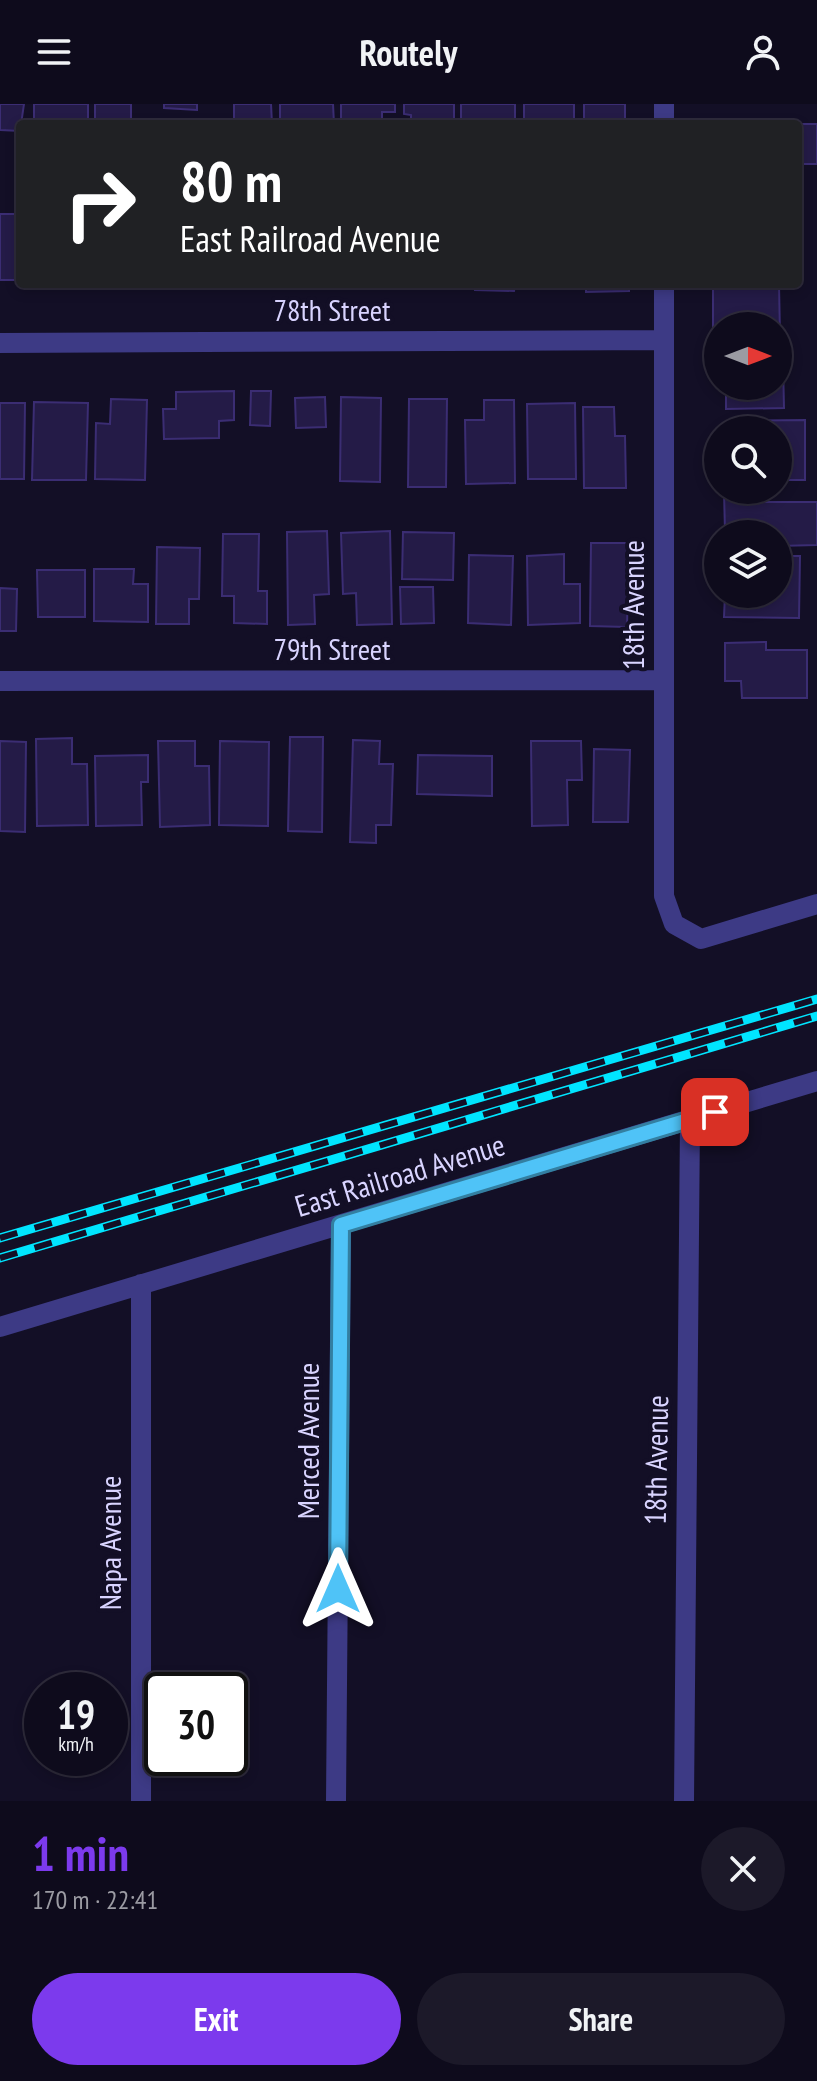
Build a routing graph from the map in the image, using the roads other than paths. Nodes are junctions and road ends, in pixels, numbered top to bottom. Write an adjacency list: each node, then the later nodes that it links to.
1 (664, 288): 2 (street, 18th Avenue)
2 (664, 340): 3 (street, 78th Street); 4 (street, 18th Avenue)
3 (0, 343)
4 (664, 680): 5 (street, 79th Street); 6 (street, 18th Avenue)
5 (0, 681)
6 (817, 904)
7 (817, 1081): 8 (street, East Railroad Avenue)
8 (690, 1120): 9 (street, East Railroad Avenue); 14 (street, 18th Avenue)
9 (341, 1225): 10 (street, East Railroad Avenue); 13 (street, Merced Avenue)
10 (141, 1284): 11 (street, East Railroad Avenue); 12 (street, Napa Avenue)
11 (0, 1327)
12 (141, 1801)
13 (336, 1801)
14 (684, 1801)

